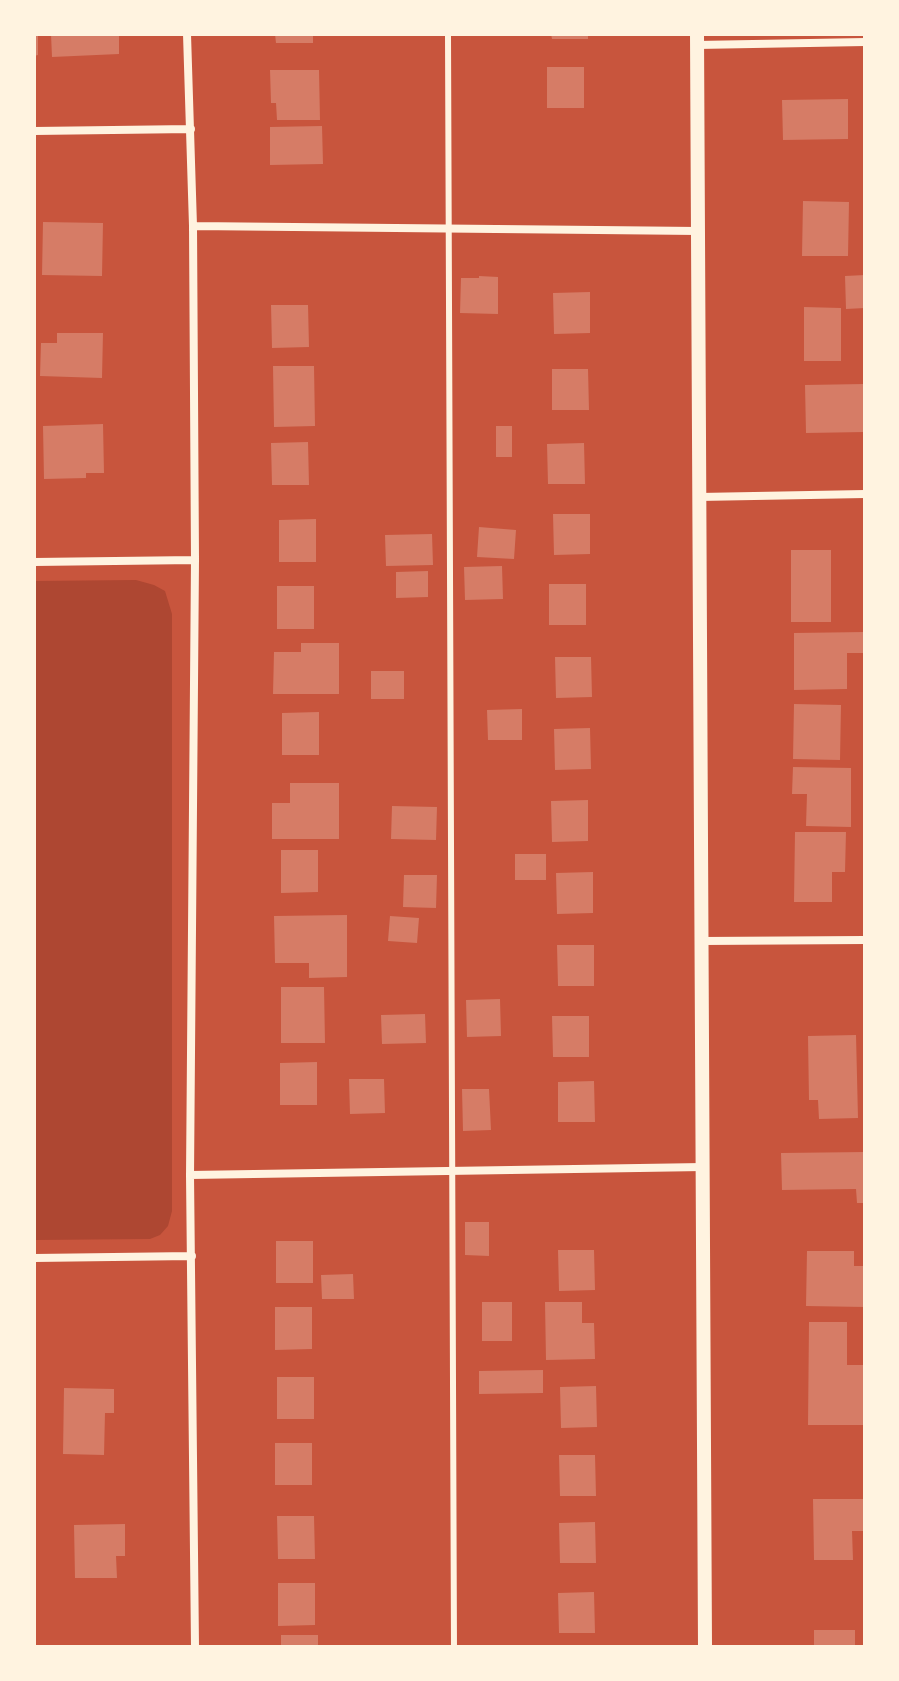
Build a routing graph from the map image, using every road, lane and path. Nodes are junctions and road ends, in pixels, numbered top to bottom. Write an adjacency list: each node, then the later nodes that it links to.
1 (187, 34): 5 (street)
2 (448, 34): 8 (lane)
3 (697, 40): 4 (street); 9 (street)
4 (865, 42)
5 (191, 129): 6 (street); 7 (street)
6 (34, 131)
7 (193, 226): 8 (street); 12 (street)
8 (449, 229): 9 (street); 17 (lane)
9 (698, 231): 11 (street)
10 (865, 494): 11 (street)
11 (699, 497): 15 (street)
12 (195, 560): 13 (street); 18 (street)
13 (34, 562)
14 (865, 940): 15 (street)
15 (702, 941): 16 (street)
16 (703, 1167): 17 (street); 23 (street)
17 (452, 1171): 18 (street); 22 (lane)
18 (190, 1175): 19 (street)
19 (192, 1256): 20 (street); 21 (street)
20 (34, 1258)
21 (195, 1647)
22 (454, 1647)
23 (705, 1647)

